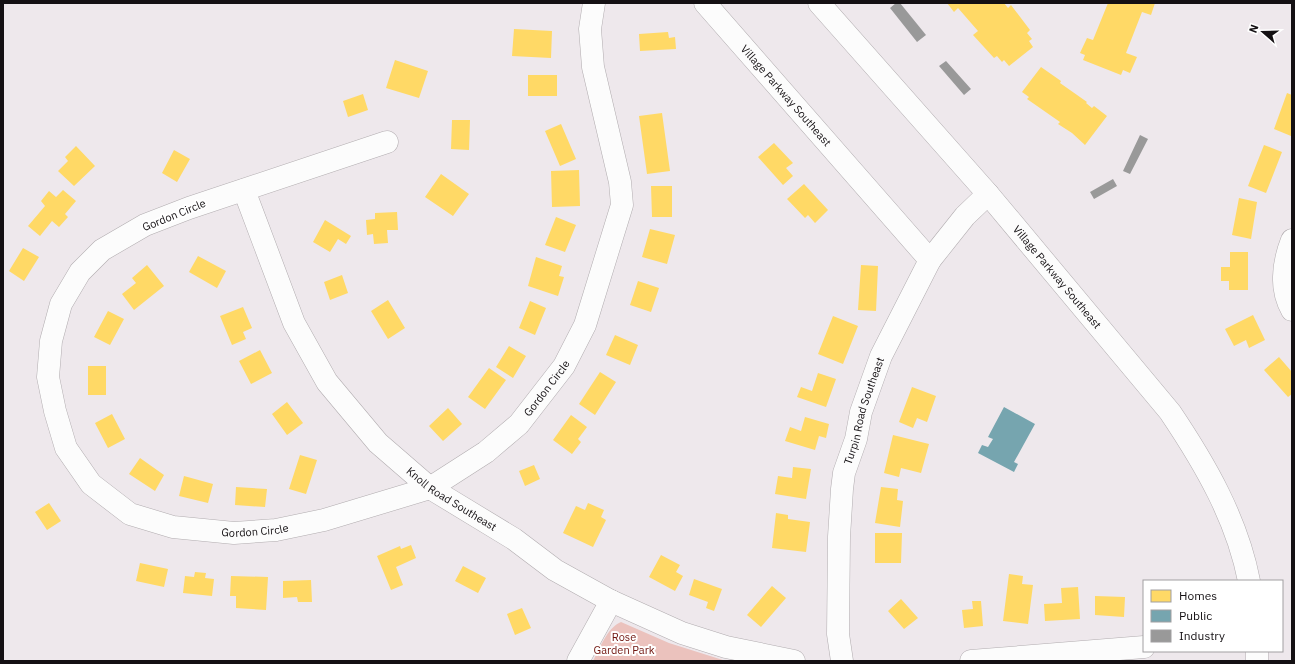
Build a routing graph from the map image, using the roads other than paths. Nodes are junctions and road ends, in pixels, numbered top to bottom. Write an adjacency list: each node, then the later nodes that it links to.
1 (594, 3): 10 (street, Gordon Circle)
2 (705, 3): 8 (street, Village Parkway Southeast)
3 (819, 3): 6 (street, Village Parkway Southeast)
4 (387, 142): 5 (street, Gordon Circle)
5 (244, 190): 10 (street, Knoll Road Southeast); 10 (street, Gordon Circle)
6 (988, 194): 8 (street, Turpin Road Southeast); 11 (street, Village Parkway Southeast)
7 (1292, 240): 9 (street)
8 (930, 260): 16 (street, Turpin Road Southeast)
9 (1292, 310)
10 (430, 488): 12 (street, Knoll Road Southeast)
11 (1250, 580)
12 (611, 601): 14 (street); 15 (street, Knoll Road Southeast)
13 (1143, 647): 17 (street)
14 (578, 661)
15 (794, 661)
16 (842, 661)
17 (971, 661)

